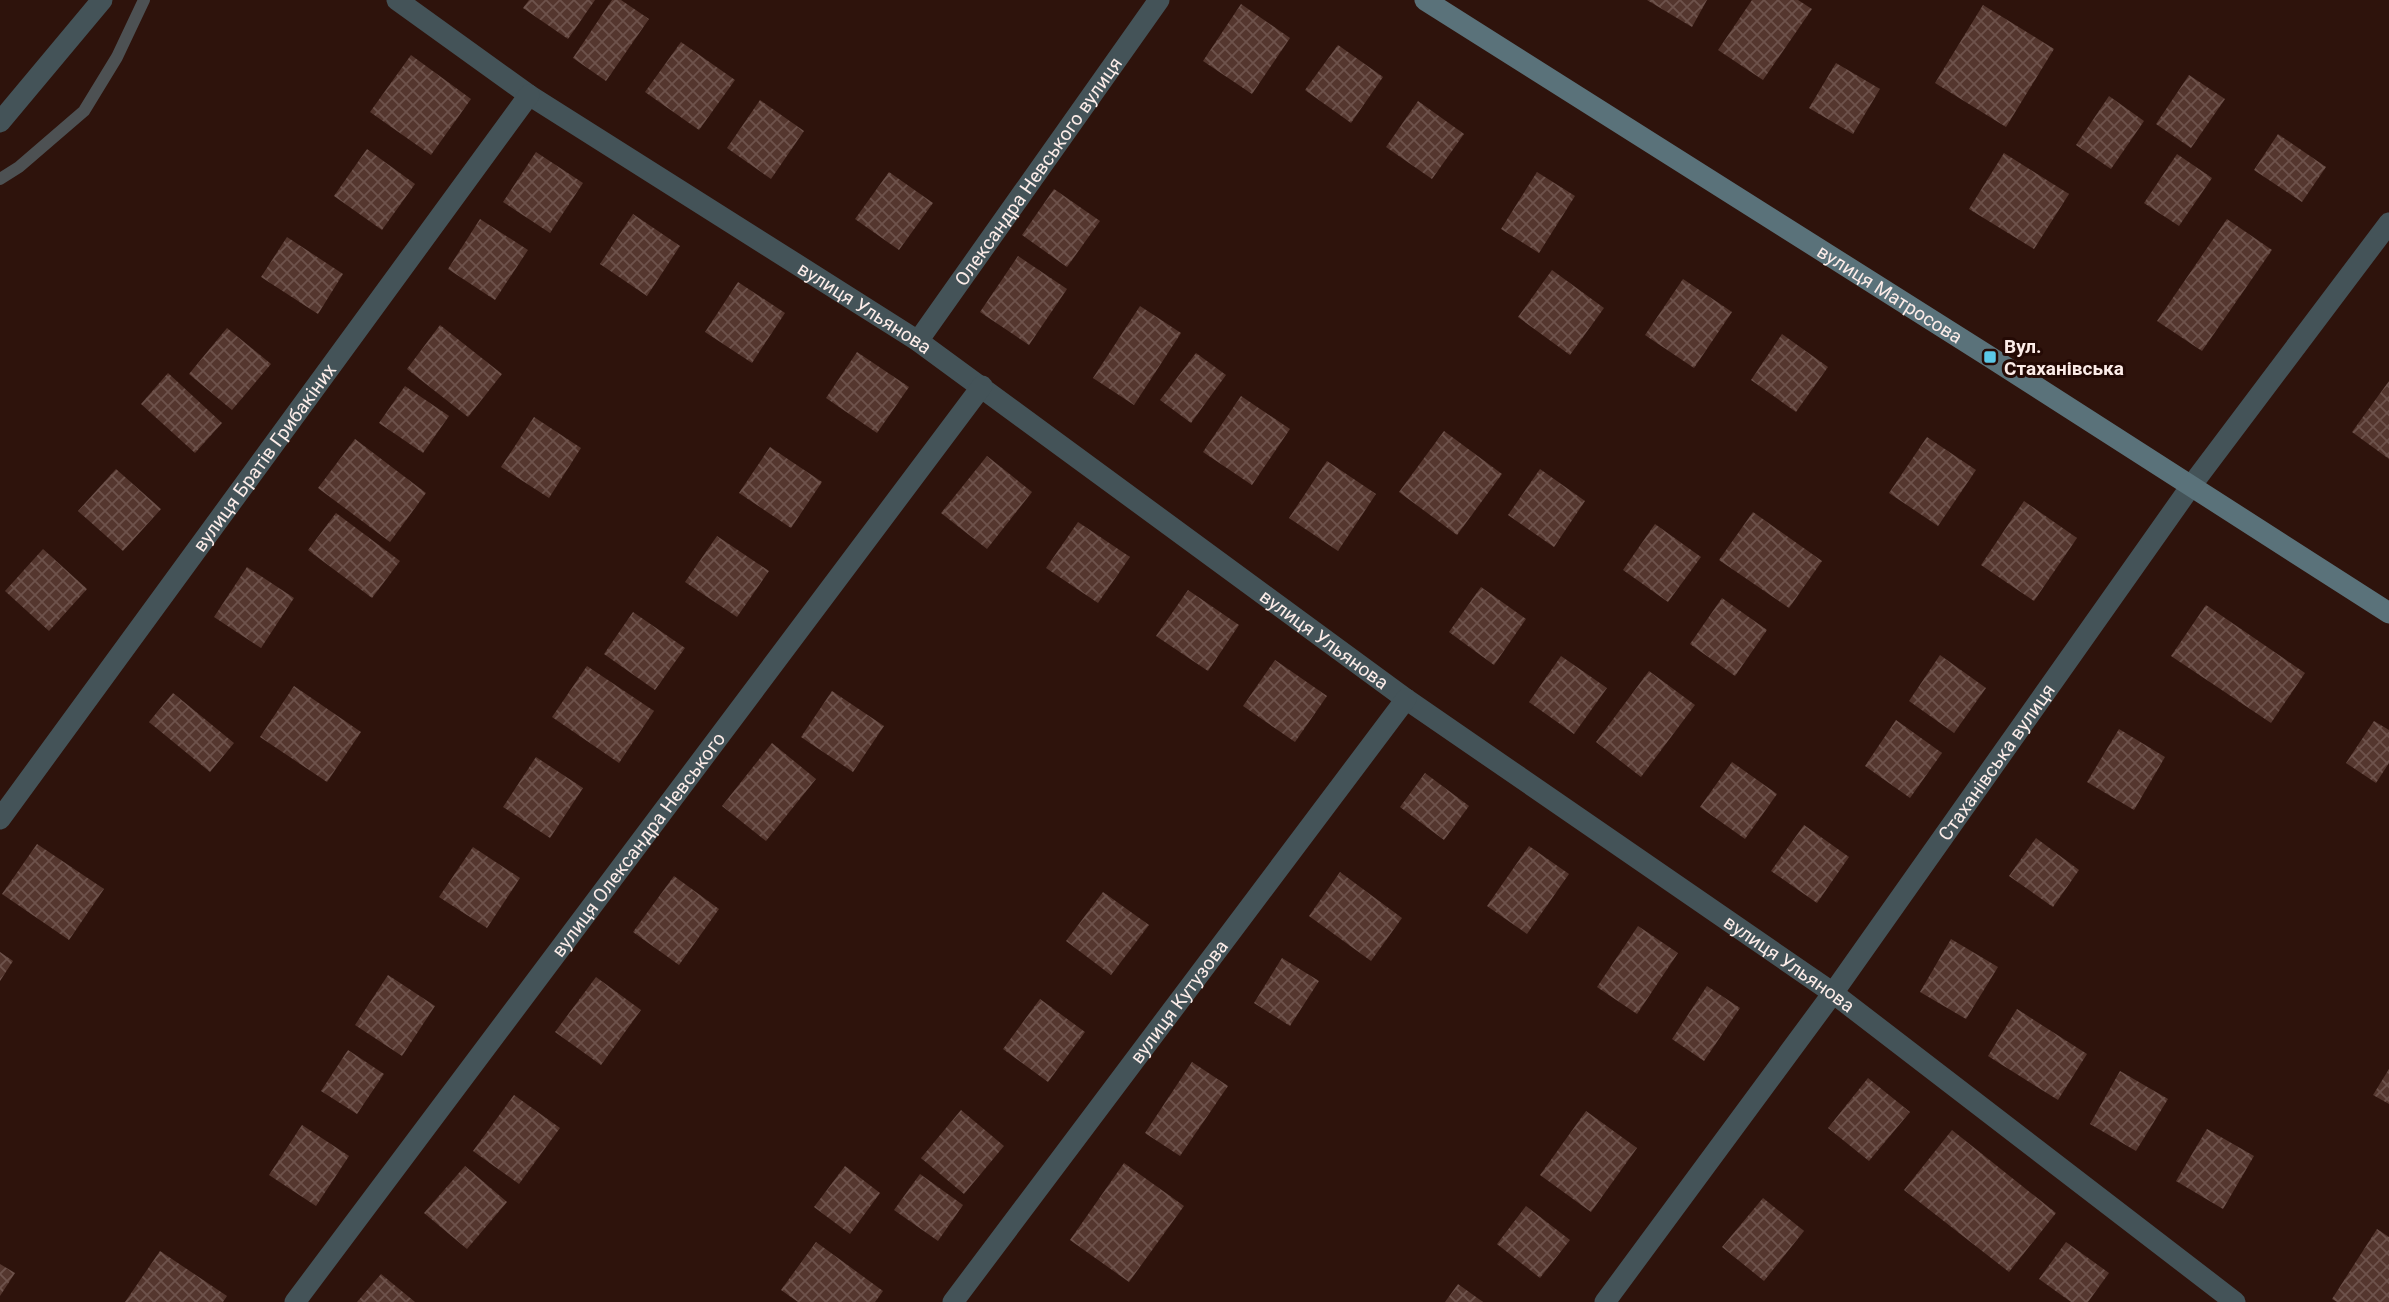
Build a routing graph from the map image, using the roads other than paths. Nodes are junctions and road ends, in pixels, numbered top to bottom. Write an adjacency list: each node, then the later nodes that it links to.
1 (102, 0): 6 (street)
2 (397, 0): 5 (street, вулиця Ульянова)
3 (1159, 0): 8 (street, Олександра Невського вулиця)
4 (1425, 0): 10 (street, вулиця Матросова)
5 (529, 94): 8 (street, вулиця Ульянова); 13 (street, вулиця Братів Грибакіних)
6 (0, 122)
7 (2389, 223): 10 (street, Стаханівська вулиця)
8 (918, 341): 9 (street, вулиця Ульянова)
9 (982, 386): 12 (street, вулиця Ульянова); 15 (street, вулиця Олександра Невського)
10 (2191, 486): 11 (street, вулиця Матросова); 14 (street, Стаханівська вулиця)
11 (2389, 613)
12 (1406, 699): 14 (street, вулиця Ульянова); 16 (street, вулиця Кутузова)
13 (0, 819)
14 (1833, 993): 17 (street, Стаханівська вулиця); 18 (street, вулиця Ульянова)
15 (295, 1302)
16 (953, 1302)
17 (1605, 1302)
18 (2235, 1302)

